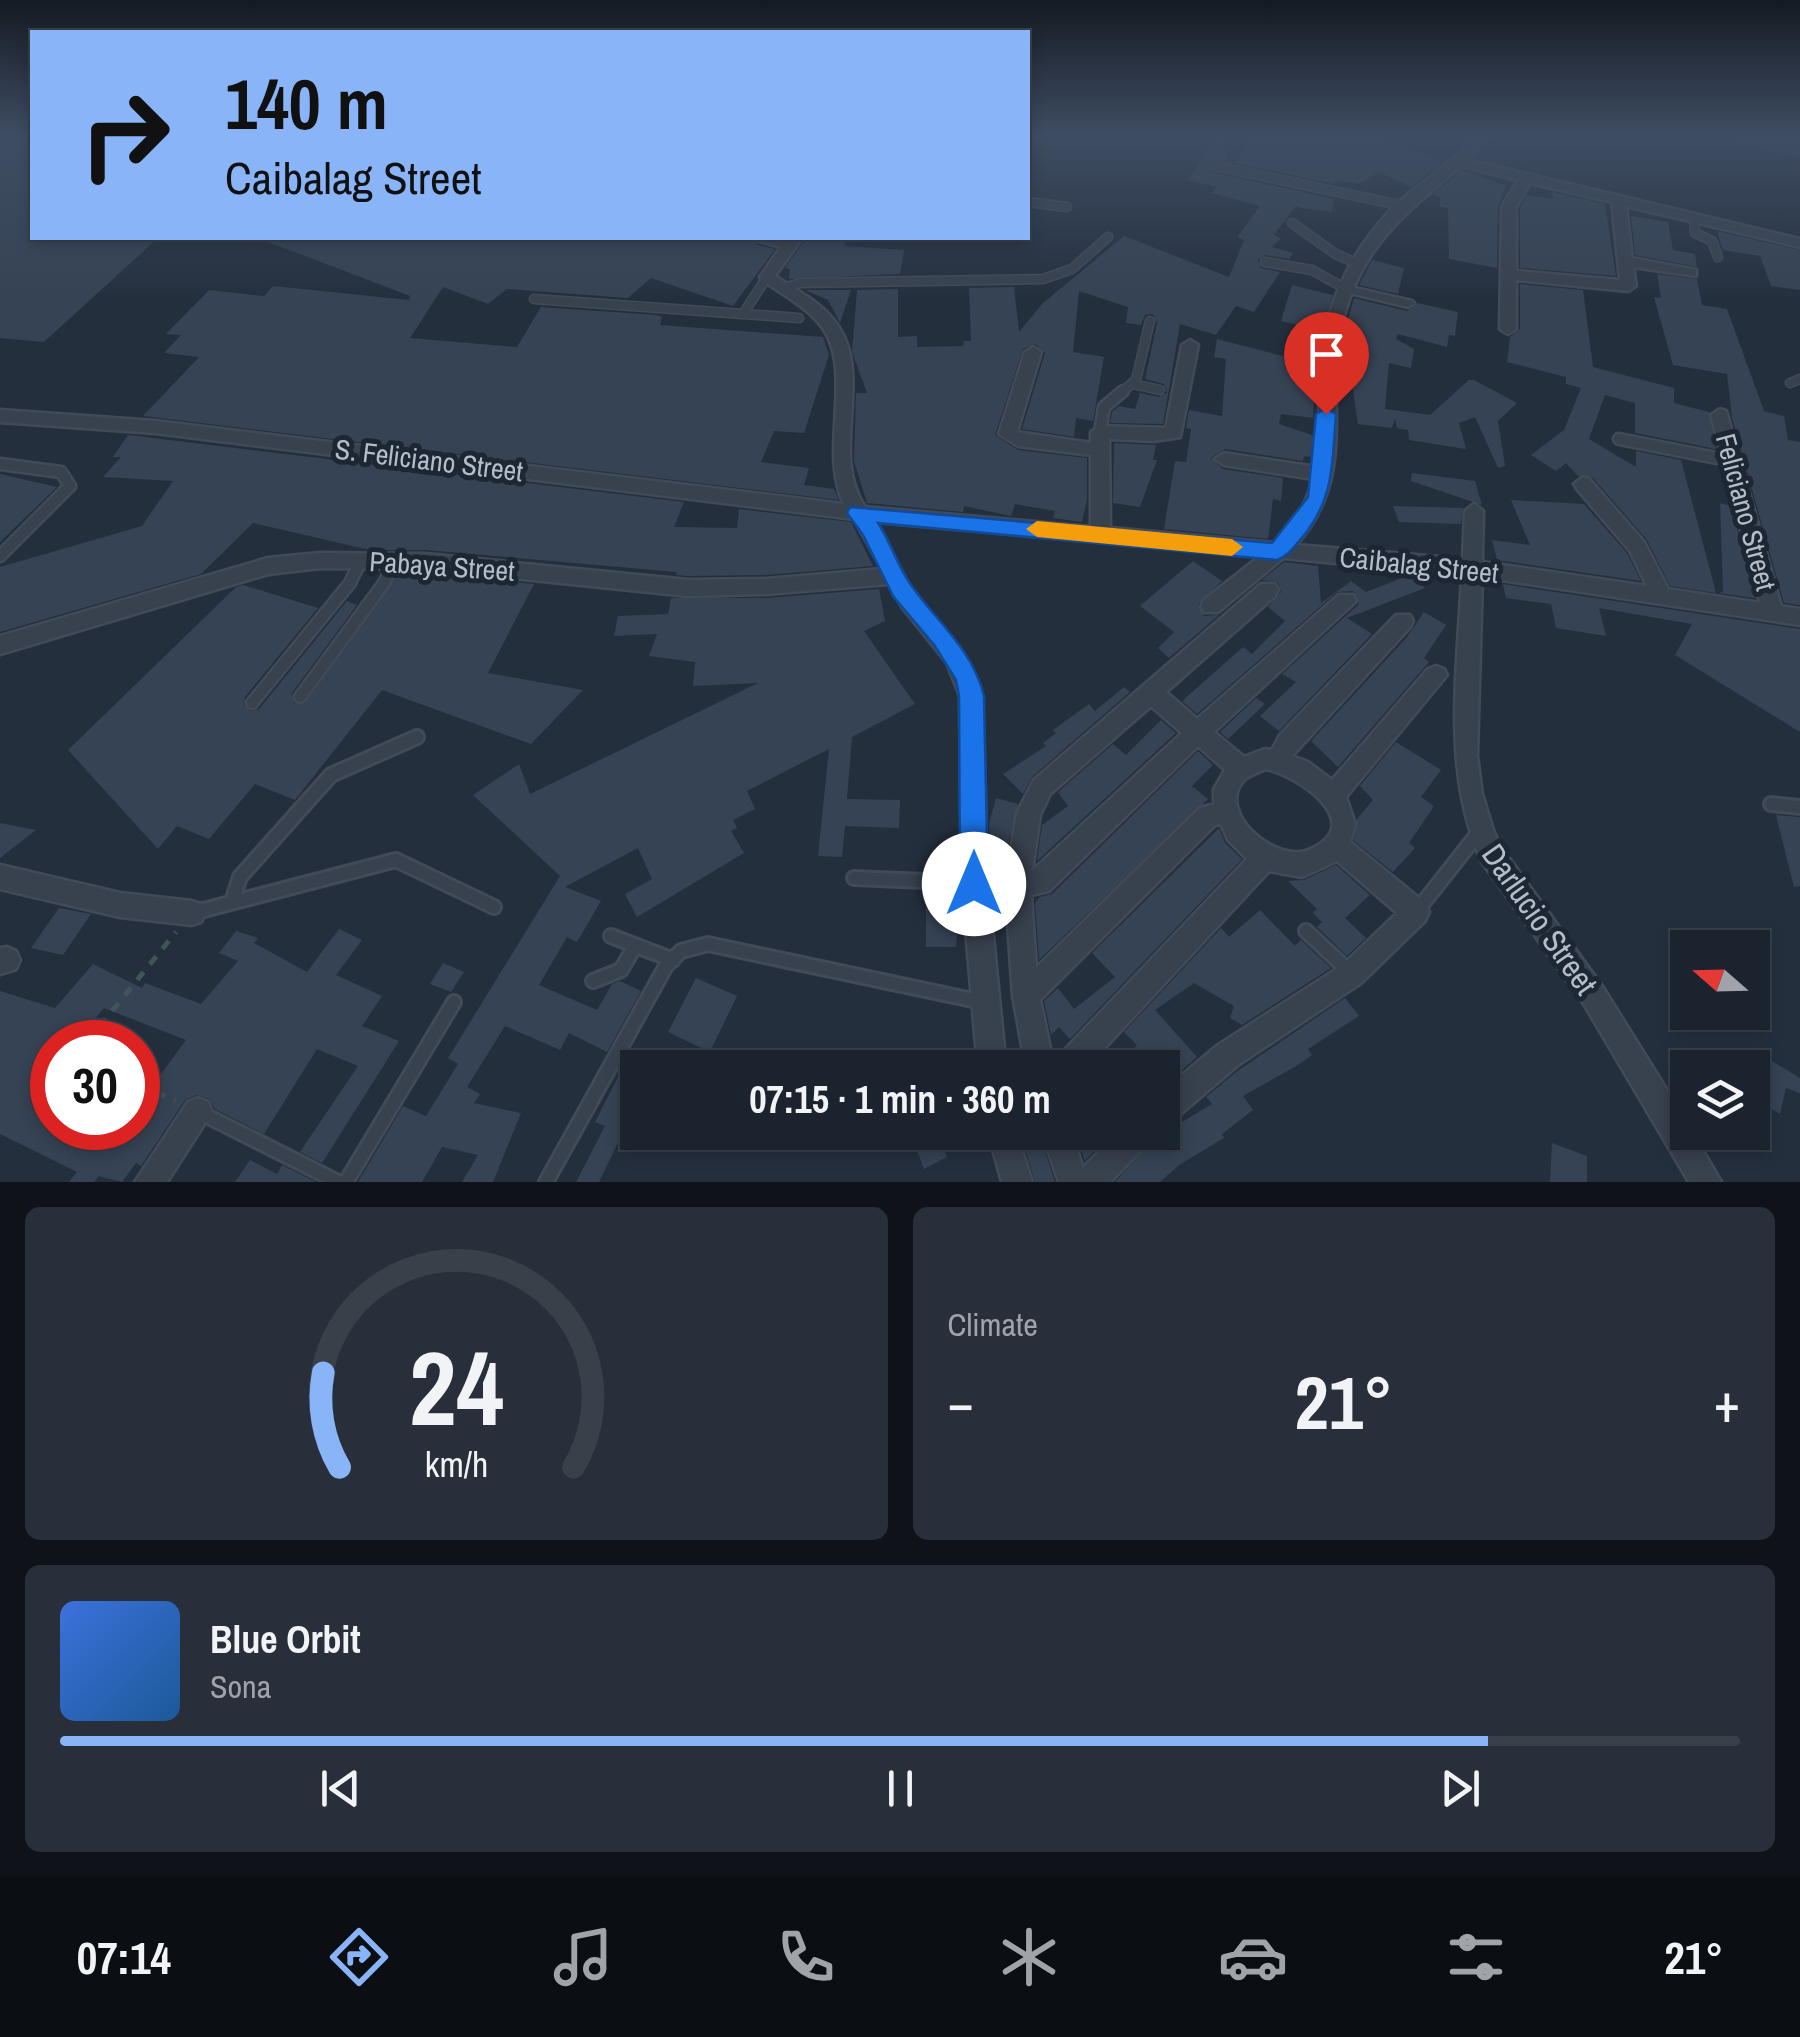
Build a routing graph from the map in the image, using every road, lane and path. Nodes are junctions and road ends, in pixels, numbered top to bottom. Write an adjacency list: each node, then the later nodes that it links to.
1 (1318, 190): 7 (lane)
2 (1424, 190): 7 (street)
3 (1519, 190): 19 (street)
4 (1571, 190): 6 (street)
5 (1030, 202): 8 (lane)
6 (1620, 202): 9 (street); 15 (street)
7 (1404, 206): 17 (street)
8 (1067, 207)
9 (1694, 219): 13 (street); 14 (lane)
10 (1292, 223): 17 (lane)
11 (1108, 237): 21 (lane)
12 (792, 241): 20 (street)
13 (1800, 243)
14 (1718, 257)
15 (1626, 261): 18 (street); 19 (street)
16 (1265, 262): 22 (lane)
17 (1360, 265): 22 (street)
18 (1691, 273)
19 (1508, 274): 28 (street)
20 (767, 276): 21 (street); 25 (lane)
21 (784, 288): 43 (street)
22 (1346, 289): 24 (street); 40 (street)
23 (534, 299): 25 (lane)
24 (1408, 303)
25 (743, 314): 26 (lane)
26 (799, 318)
27 (1150, 321): 31 (lane)
28 (1508, 330)
29 (1190, 345): 36 (street)
30 (1033, 352): 36 (street)
31 (1133, 384): 32 (lane); 36 (lane)
32 (1160, 390)
33 (1720, 415): 38 (street, Feliciano Street)
34 (0, 416): 43 (street, S. Feliciano Street)
35 (1620, 439): 38 (lane)
36 (1100, 441): 44 (street)
37 (1224, 459): 40 (street)
38 (1732, 461): 55 (street, Feliciano Street)
39 (0, 464): 46 (lane)
40 (1323, 474): 45 (street)
41 (1583, 484): 52 (street)
42 (1474, 511): 49 (street, Darlucio Street)
43 (858, 513): 44 (street, Caibalag Street); 50 (street)
44 (1101, 535): 45 (street, Caibalag Street)
45 (1277, 552): 49 (street, Caibalag Street); 54 (street)
46 (0, 556)
47 (362, 560): 48 (street, Pabaya Street); 58 (street, Pabaya Street); 62 (lane)
48 (395, 561): 50 (street, Pabaya Street); 61 (lane)
49 (1473, 568): 52 (street, Caibalag Street); 71 (street, Darlucio Street)
50 (895, 576): 76 (street)
51 (1268, 590): 60 (street)
52 (1661, 594): 55 (street, Caibalag Street)
53 (1346, 601): 63 (street)
54 (1212, 606)
55 (1772, 610): 56 (street, Caibalag Street)
56 (1800, 616)
57 (1403, 621): 65 (street)
58 (0, 645)
59 (1436, 674): 67 (street)
60 (1151, 692): 63 (street); 77 (street)
61 (300, 698)
62 (252, 702)
63 (1198, 732): 66 (street); 77 (street)
64 (417, 737): 78 (lane)
65 (1279, 759): 66 (street); 67 (street)
66 (1240, 768): 70 (street)
67 (1333, 796): 72 (street)
68 (1772, 804): 69 (lane)
69 (1800, 807)
70 (1226, 812): 73 (street); 88 (street)
71 (1480, 831): 80 (lane); 106 (street, Darlucio Street)
72 (1336, 845): 73 (street); 80 (street)
73 (1266, 858): 94 (street)
74 (0, 877): 81 (street)
75 (854, 878): 76 (lane)
76 (974, 884): 77 (street); 90 (street)
77 (1020, 886): 88 (street)
78 (232, 902): 79 (lane); 81 (lane)
79 (494, 907)
80 (1416, 912): 86 (street)
81 (192, 913): 91 (path)
82 (1306, 932): 86 (lane)
83 (611, 936): 84 (lane)
84 (635, 946): 85 (lane); 87 (lane)
85 (673, 960): 90 (lane); 102 (lane)
86 (1352, 974): 96 (street)
87 (593, 981)
88 (1026, 996): 93 (street)
89 (454, 1002): 97 (lane)
90 (982, 1002): 92 (street)
91 (105, 1020)
92 (989, 1050)
93 (1036, 1050)
94 (1085, 1050)
95 (160, 1094): 97 (path)
96 (1180, 1096)
97 (198, 1112): 101 (street)
98 (1007, 1150): 103 (street)
99 (1062, 1150): 104 (street)
100 (1121, 1150): 105 (street)
101 (150, 1182)
102 (546, 1182)
103 (1015, 1182)
104 (1074, 1182)
105 (1090, 1182)
106 (1706, 1182)

